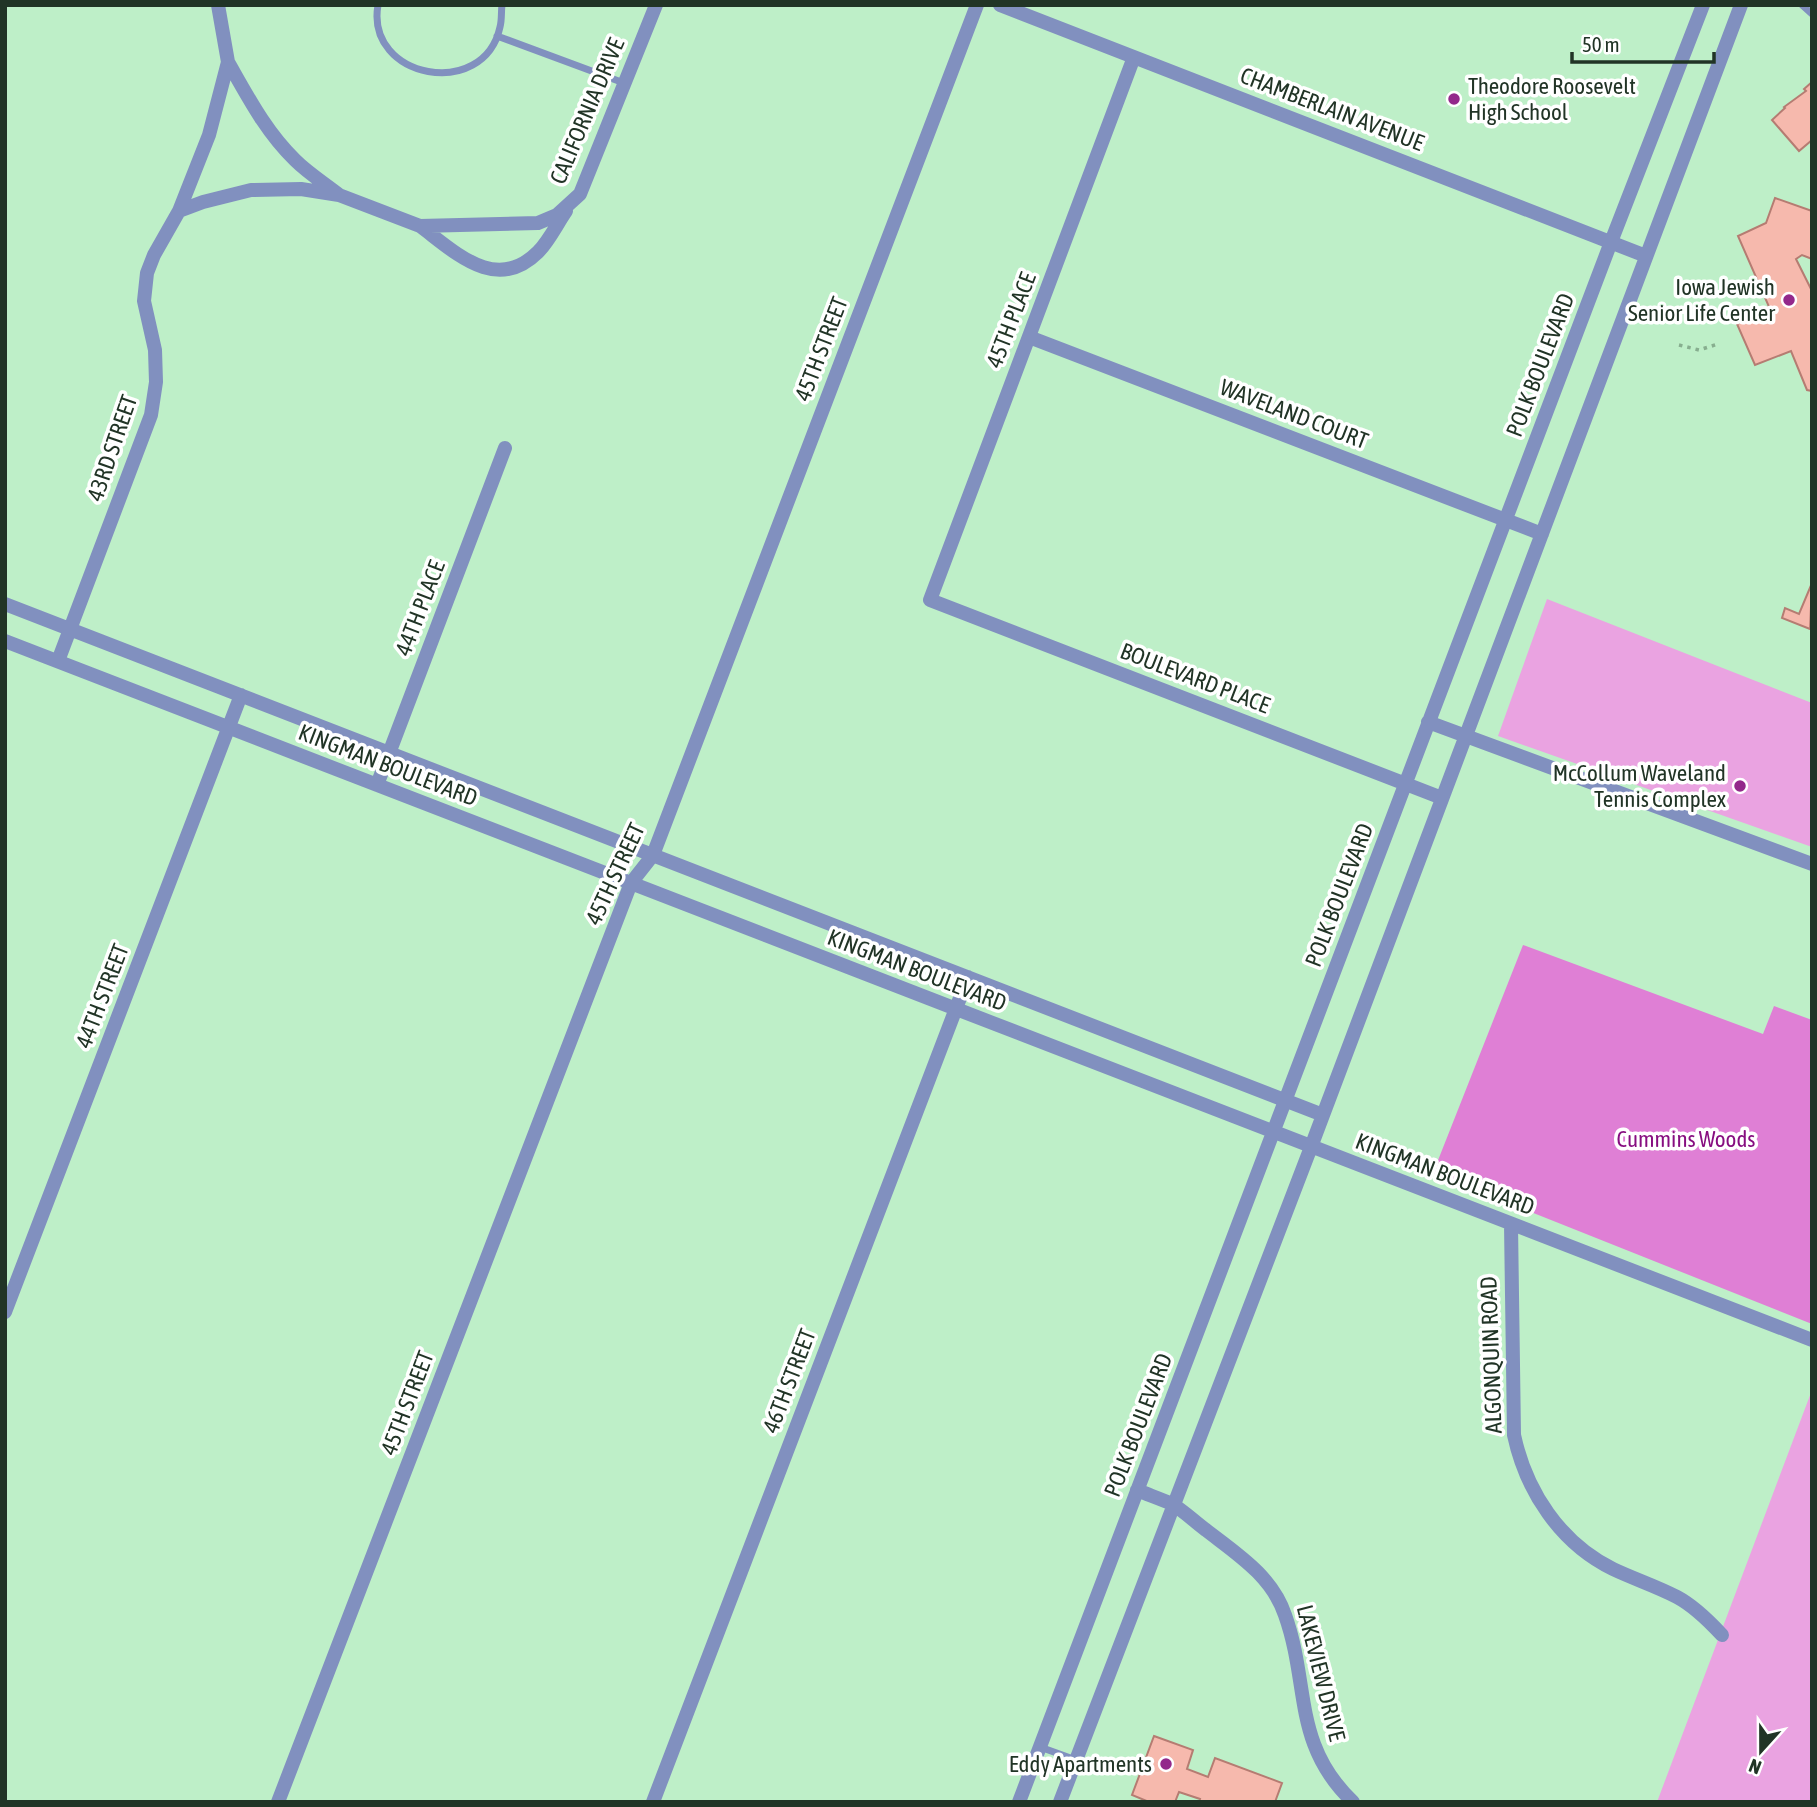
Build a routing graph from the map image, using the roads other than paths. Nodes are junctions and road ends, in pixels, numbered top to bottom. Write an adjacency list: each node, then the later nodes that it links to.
1 (218, 5): 13 (street, 43RD STREET)
2 (378, 5): 11 (lane)
3 (502, 5): 11 (lane)
4 (656, 5): 14 (street, CALIFORNIA DRIVE)
5 (977, 5): 38 (street, 45TH STREET)
6 (1000, 5): 12 (street, CHAMBERLAIN AVENUE)
7 (1703, 5): 19 (street, POLK BOULEVARD)
8 (1741, 5): 20 (street)
9 (1802, 5): 10 (lane)
10 (1812, 14)
11 (497, 36): 14 (lane)
12 (1134, 57): 19 (street, CHAMBERLAIN AVENUE); 21 (street, 45TH PLACE)
13 (228, 62): 15 (street, CALIFORNIA DRIVE); 17 (street, 43RD STREET)
14 (625, 84): 16 (street, CALIFORNIA DRIVE)
15 (339, 195): 17 (street, CALIFORNIA DRIVE); 18 (street, CALIFORNIA DRIVE)
16 (570, 204): 18 (street, CALIFORNIA DRIVE); 18 (street)
17 (179, 211): 27 (street, 43RD STREET)
18 (420, 226)
19 (1611, 242): 20 (street, CHAMBERLAIN AVENUE); 23 (street, POLK BOULEVARD)
20 (1646, 256): 24 (street)
21 (1029, 337): 23 (street, WAVELAND COURT); 25 (street, 45TH PLACE)
22 (505, 448): 34 (street, 44TH PLACE)
23 (1505, 520): 24 (street, WAVELAND COURT); 31 (street, POLK BOULEVARD)
24 (1542, 534): 33 (street)
25 (930, 600): 35 (street, BOULEVARD PLACE)
26 (5, 604): 27 (street, KINGMAN BOULEVARD)
27 (71, 629): 29 (street, 43RD STREET); 30 (street, KINGMAN BOULEVARD)
28 (5, 641): 29 (street, KINGMAN BOULEVARD)
29 (58, 661): 32 (street, KINGMAN BOULEVARD)
30 (240, 695): 32 (street, 44TH STREET); 34 (street, KINGMAN BOULEVARD)
31 (1428, 722): 33 (street); 35 (street, POLK BOULEVARD)
32 (229, 727): 36 (street, KINGMAN BOULEVARD); 48 (street, 44TH STREET)
33 (1466, 736): 37 (street); 39 (street)
34 (389, 753): 36 (street, 44TH PLACE); 38 (street, KINGMAN BOULEVARD)
35 (1405, 784): 37 (street, BOULEVARD PLACE); 43 (street, POLK BOULEVARD)
36 (377, 785): 40 (street, KINGMAN BOULEVARD)
37 (1442, 798): 44 (street)
38 (653, 855): 40 (street, 45TH STREET); 41 (street, KINGMAN BOULEVARD)
39 (1812, 864)
40 (631, 883): 42 (street, KINGMAN BOULEVARD); 55 (street, 45TH STREET)
41 (968, 977): 42 (street, 46TH STREET); 43 (street, KINGMAN BOULEVARD)
42 (956, 1009): 45 (street, KINGMAN BOULEVARD); 56 (street, 46TH STREET)
43 (1285, 1100): 44 (street, KINGMAN BOULEVARD); 45 (street, POLK BOULEVARD)
44 (1323, 1115): 46 (street)
45 (1273, 1132): 46 (street, KINGMAN BOULEVARD); 50 (street, POLK BOULEVARD)
46 (1311, 1147): 47 (street, KINGMAN BOULEVARD); 51 (street)
47 (1511, 1224): 49 (street, KINGMAN BOULEVARD); 52 (street, ALGONQUIN ROAD)
48 (5, 1312)
49 (1812, 1340)
50 (1137, 1490): 51 (street, LAKEVIEW DRIVE); 53 (street, POLK BOULEVARD)
51 (1174, 1505): 54 (street); 59 (street, LAKEVIEW DRIVE)
52 (1722, 1635)
53 (1040, 1747): 54 (lane); 57 (street, POLK BOULEVARD)
54 (1076, 1760): 58 (street)
55 (278, 1802)
56 (653, 1802)
57 (1019, 1802)
58 (1060, 1802)
59 (1353, 1802)

